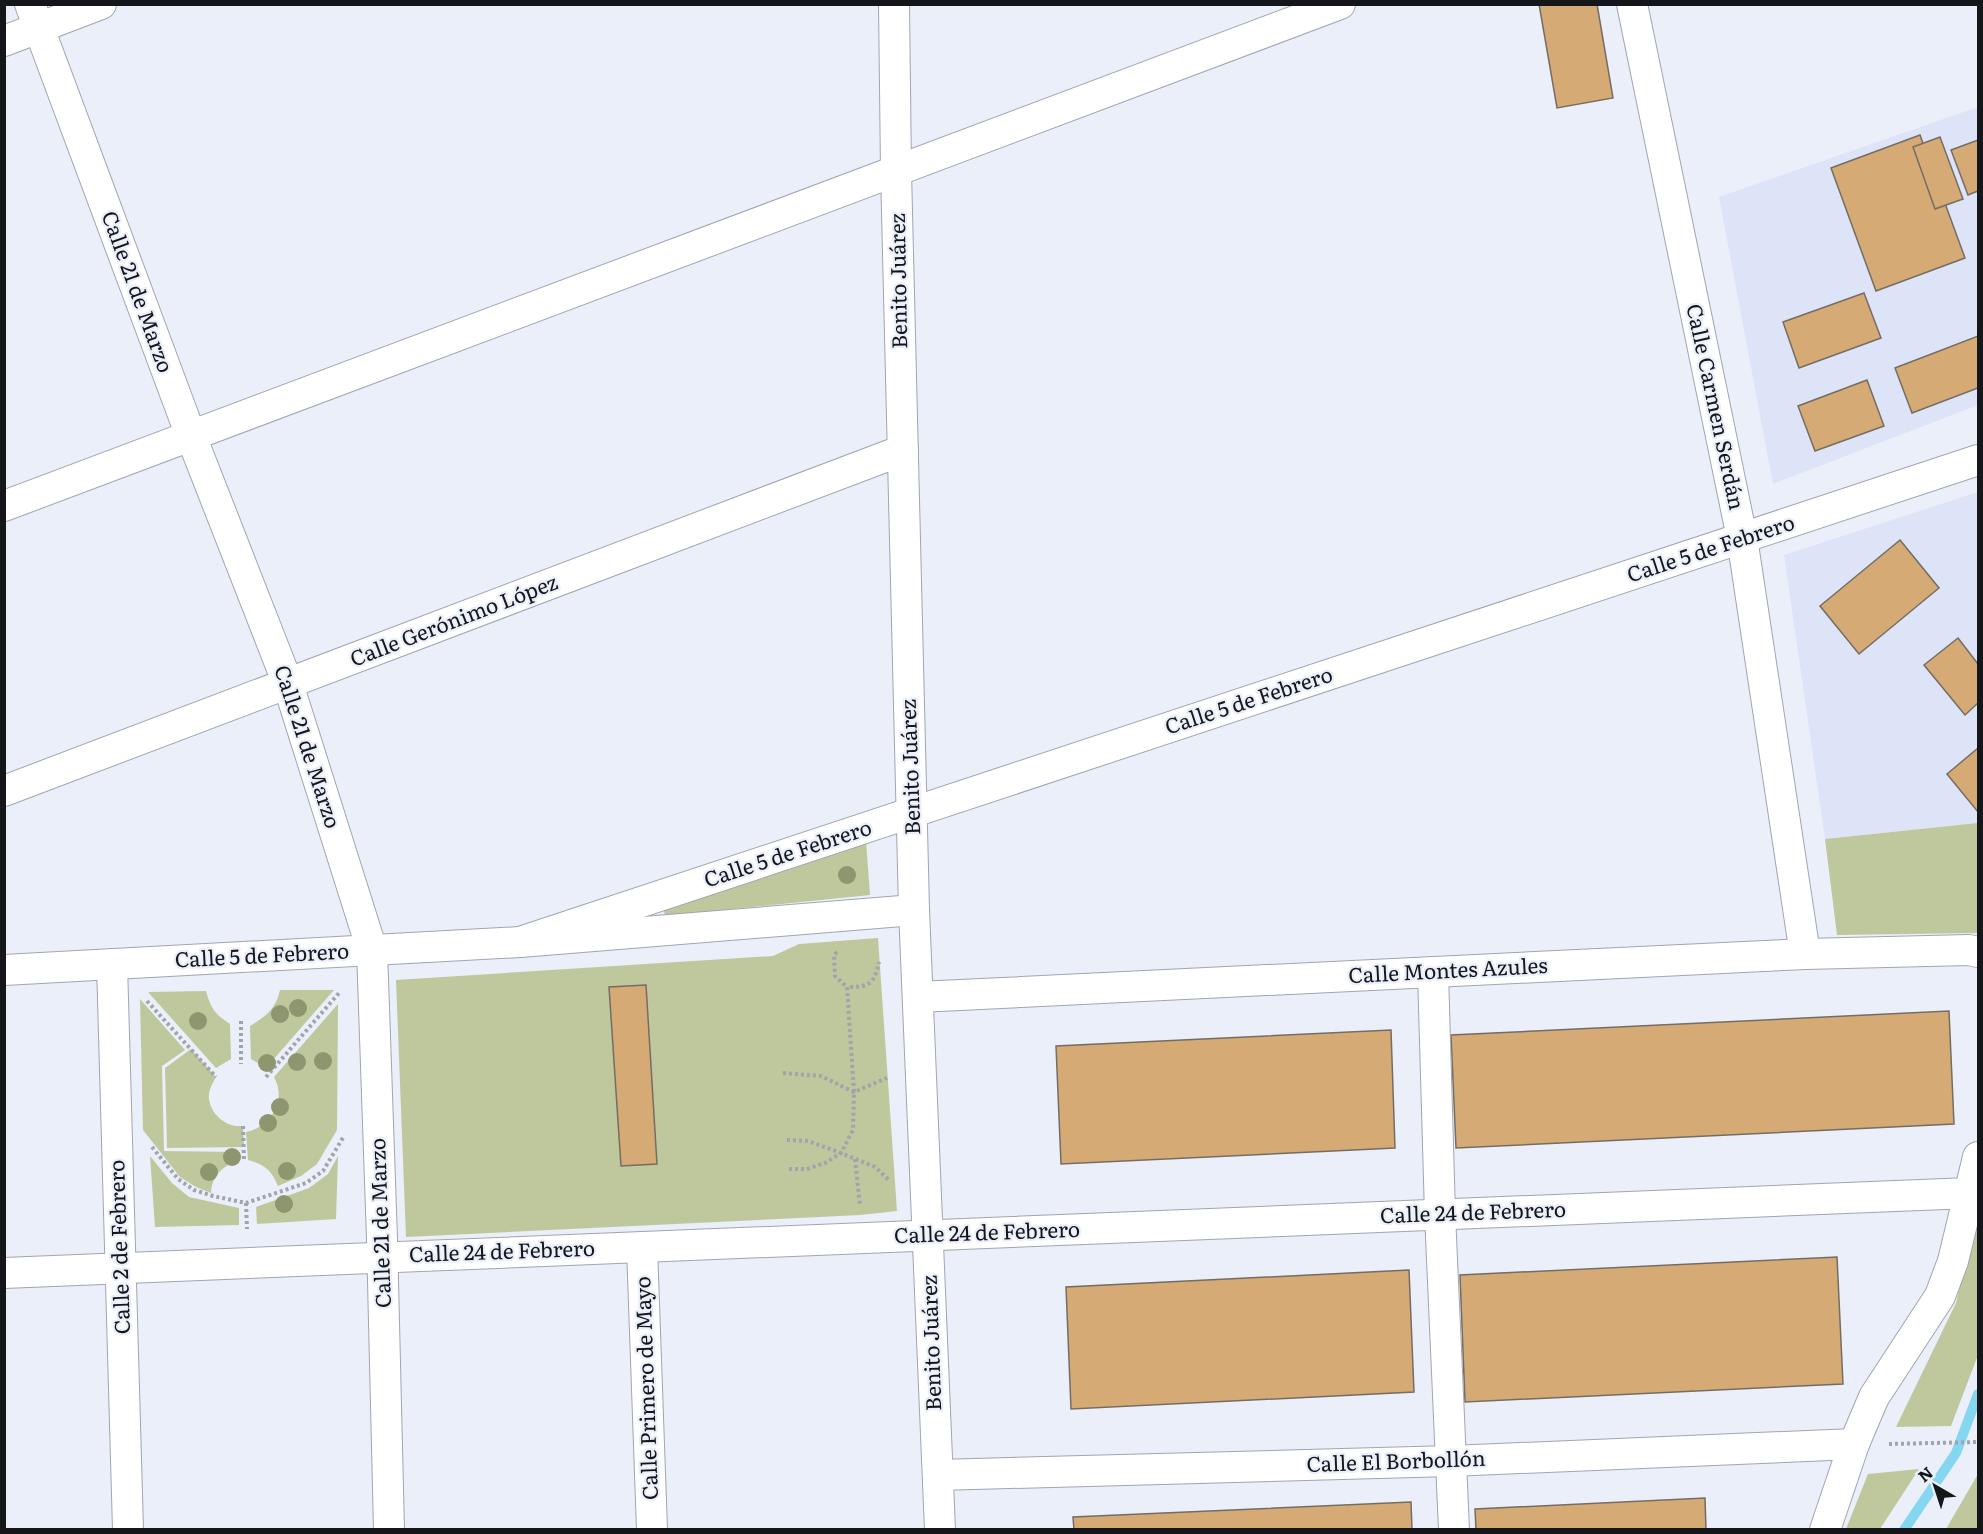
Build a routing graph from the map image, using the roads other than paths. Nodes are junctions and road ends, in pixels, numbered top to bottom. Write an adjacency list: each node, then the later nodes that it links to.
1 (101, 4): 5 (street)
2 (894, 4): 7 (street, Benito Juárez)
3 (1341, 4): 7 (street)
4 (1632, 4): 12 (street, Calle Carmen Serdán)
5 (34, 16): 6 (street); 8 (street, Calle 21 de Marzo)
6 (4, 41)
7 (896, 171): 8 (street); 9 (street, Benito Juárez)
8 (191, 436): 11 (street); 13 (street, Calle 21 de Marzo)
9 (903, 450): 13 (street, Calle Gerónimo López); 15 (street, Benito Juárez)
10 (1978, 460): 12 (street, Calle 5 de Febrero)
11 (4, 506)
12 (1742, 538): 15 (street, Calle 5 de Febrero); 20 (street, Calle Carmen Serdán)
13 (288, 684): 14 (street, Calle Gerónimo López); 18 (street, Calle 21 de Marzo)
14 (4, 791)
15 (912, 813): 16 (street, Benito Juárez); 17 (street, Calle 5 de Febrero)
16 (915, 910): 17 (street, Calle 5 de Febrero); 24 (street, Benito Juárez)
17 (520, 942): 18 (street, Calle 5 de Febrero)
18 (372, 950): 21 (street, Calle 5 de Febrero); 30 (street, Calle 21 de Marzo)
19 (1978, 952): 20 (street, Calle Montes Azules)
20 (1805, 954): 23 (street, Calle Montes Azules)
21 (112, 964): 22 (street, Calle 5 de Febrero); 31 (street, Calle 2 de Febrero)
22 (4, 970)
23 (1433, 972): 24 (street, Calle Montes Azules); 27 (street)
24 (918, 997): 28 (street, Benito Juárez)
25 (1978, 1157): 26 (street)
26 (1970, 1193): 27 (street, Calle 24 de Febrero); 33 (street)
27 (1440, 1214): 28 (street, Calle 24 de Febrero); 34 (street)
28 (928, 1235): 29 (street, Calle 24 de Febrero); 35 (street, Benito Juárez)
29 (642, 1247): 30 (street, Calle 24 de Febrero); 38 (street, Calle Primero de Mayo)
30 (382, 1257): 31 (street, Calle 24 de Febrero); 37 (street, Calle 21 de Marzo)
31 (120, 1268): 32 (street, Calle 24 de Febrero); 36 (street, Calle 2 de Febrero)
32 (4, 1273)
33 (1854, 1444): 34 (street, Calle El Borbollón); 41 (street)
34 (1450, 1461): 35 (street, Calle El Borbollón); 40 (street)
35 (938, 1475): 39 (street, Benito Juárez)
36 (128, 1530)
37 (389, 1530)
38 (652, 1530)
39 (940, 1530)
40 (1454, 1530)
41 (1825, 1530)

